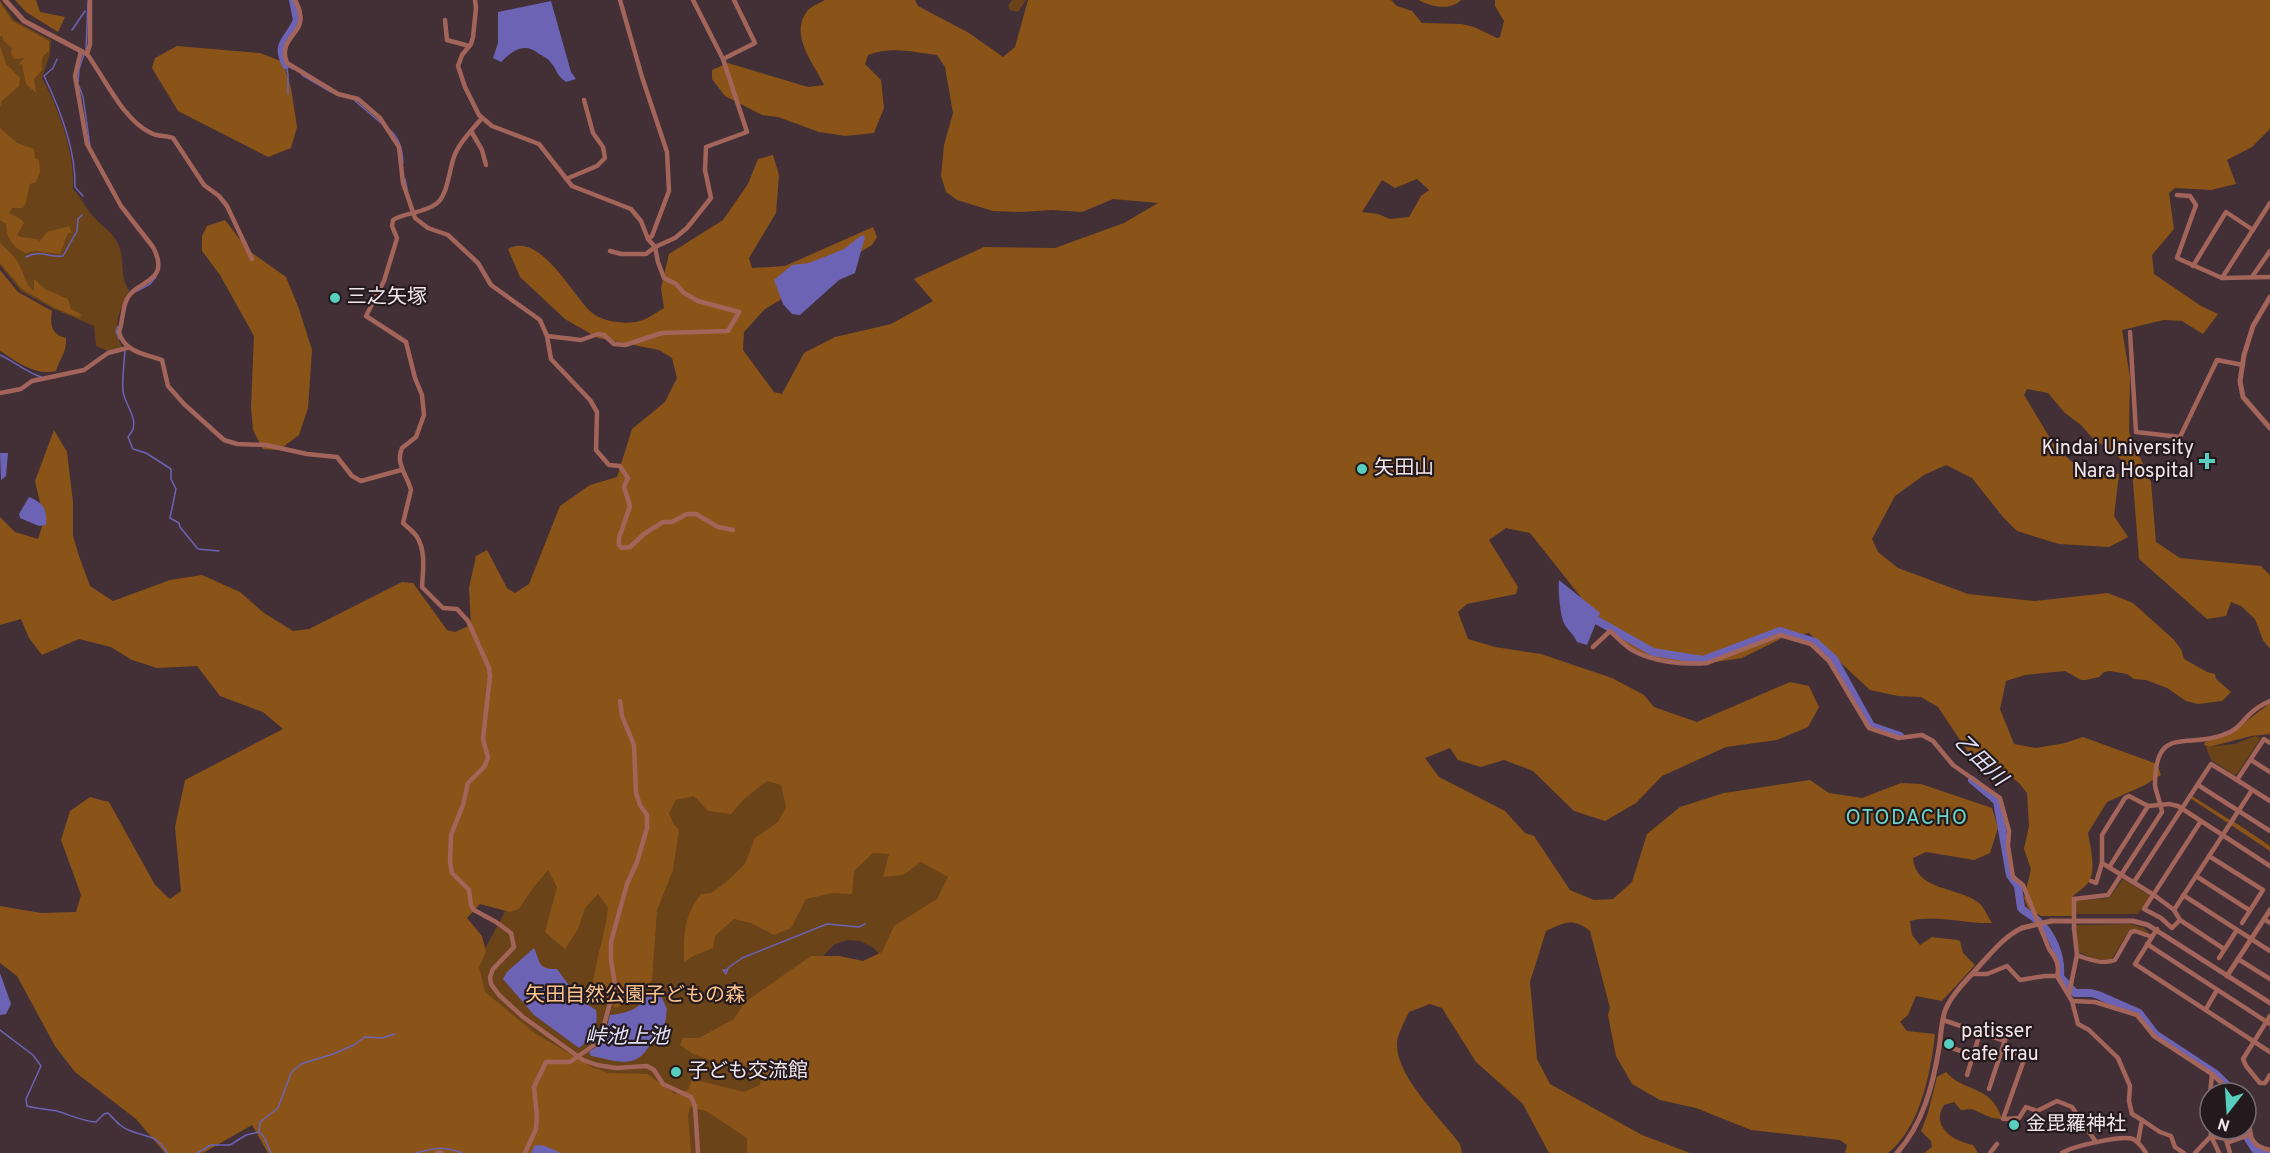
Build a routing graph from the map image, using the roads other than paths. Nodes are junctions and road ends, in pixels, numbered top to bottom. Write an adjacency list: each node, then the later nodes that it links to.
1 (5, 0): 10 (street)
2 (90, 0): 10 (street)
3 (295, 0): 19 (street)
4 (475, 0): 9 (street)
5 (620, 0): 21 (street)
6 (693, 0): 11 (street)
7 (734, 0): 11 (street)
8 (445, 20): 9 (street)
9 (469, 46): 13 (street)
10 (84, 52): 25 (street); 33 (street)
11 (723, 59): 22 (street)
12 (584, 100): 16 (street)
13 (482, 118): 14 (street); 16 (street)
14 (471, 131): 15 (street); 19 (street)
15 (486, 165)
16 (566, 179): 21 (street)
17 (2177, 195): 26 (street)
18 (2270, 203): 20 (street)
19 (413, 215): 32 (street); 37 (street)
20 (2253, 230): 26 (street); 28 (street)
21 (648, 239): 22 (street)
22 (655, 247): 23 (street); 32 (street)
23 (610, 251)
24 (2270, 251): 29 (street)
25 (252, 259)
26 (2193, 266): 28 (street)
27 (2270, 277): 29 (street)
28 (2222, 278): 29 (street)
29 (2252, 278)
30 (2270, 297): 34 (street)
31 (2130, 332): 34 (street)
32 (547, 336): 38 (street)
33 (127, 348): 35 (street); 37 (street)
34 (2243, 365): 36 (street)
35 (0, 393)
36 (2270, 428)
37 (401, 470): 101 (street)
38 (733, 530)
39 (1593, 647): 82 (street)
40 (620, 701): 101 (street)
41 (2270, 701): 59 (street)
42 (2270, 742): 43 (street)
43 (2250, 760): 44 (street); 45 (street)
44 (2270, 772)
45 (2237, 780): 46 (street); 47 (street)
46 (2198, 785): 50 (street); 51 (street)
47 (2252, 790): 48 (street); 51 (street)
48 (2270, 801)
49 (2148, 806): 50 (street, bridge); 56 (street); 57 (street)
50 (2181, 809): 52 (street); 62 (street)
51 (2238, 810): 53 (street); 54 (street)
52 (2201, 822): 54 (street); 63 (street)
53 (2270, 831)
54 (2222, 835): 55 (street); 58 (street)
55 (2209, 856): 60 (street); 66 (street)
56 (2102, 863): 57 (street); 61 (street)
57 (2110, 866): 59 (street)
58 (2270, 866)
59 (2122, 874): 62 (street); 78 (street, bridge)
60 (2196, 876): 64 (street); 66 (street)
61 (2091, 881)
62 (2134, 882): 63 (street)
63 (2154, 895): 65 (street); 68 (street)
64 (2183, 895): 65 (street); 72 (street)
65 (2174, 910): 68 (street)
66 (2249, 910): 70 (street)
67 (2270, 910): 69 (street)
68 (2180, 920): 76 (street)
69 (2267, 921): 74 (street)
70 (2242, 923)
71 (2157, 929): 73 (street); 81 (street, bridge); 83 (street)
72 (2237, 930): 74 (street); 76 (street)
73 (2152, 937): 75 (street); 78 (street)
74 (2252, 939): 77 (street); 80 (street)
75 (2147, 944): 85 (street); 89 (street)
76 (2224, 949): 79 (street)
77 (2270, 951)
78 (2077, 956): 86 (street)
79 (2219, 958)
80 (2238, 959): 83 (street); 84 (street)
81 (1973, 974): 82 (street); 91 (street)
82 (2057, 976): 86 (street)
83 (2228, 976): 88 (street)
84 (2270, 979)
85 (2217, 990): 89 (street); 92 (street)
86 (2070, 991): 87 (street)
87 (2072, 1001): 102 (street); 108 (street)
88 (2270, 1003)
89 (2205, 1009): 96 (street)
90 (2270, 1016): 92 (street)
91 (1943, 1020): 94 (street); 121 (street)
92 (2268, 1023): 96 (street)
93 (2008, 1031): 95 (street)
94 (1980, 1033): 95 (street); 100 (street)
95 (2005, 1041): 98 (street)
96 (2254, 1041): 99 (street); 104 (street)
97 (1952, 1048): 100 (street)
98 (2003, 1049): 107 (street); 111 (street)
99 (2270, 1052)
100 (1973, 1055): 103 (street)
101 (578, 1056): 119 (street); 120 (street)
102 (2212, 1074): 105 (street); 106 (street)
103 (1967, 1075)
104 (2270, 1075)
105 (2211, 1081)
106 (2219, 1081)
107 (1989, 1089)
108 (2142, 1120): 112 (street); 125 (street)
109 (2206, 1141): 126 (street)
110 (2232, 1141): 113 (street)
111 (2096, 1142): 112 (street); 123 (street)
112 (2138, 1142): 124 (street)
113 (2227, 1143): 127 (street)
114 (1997, 1144): 122 (street)
115 (2257, 1150): 116 (street)
116 (2270, 1150)
117 (437, 1153): 118 (street)
118 (442, 1153)
119 (525, 1153)
120 (698, 1153)
121 (1897, 1153)
122 (1990, 1153)
123 (2062, 1153)
124 (2146, 1153)
125 (2184, 1153)
126 (2195, 1153)
127 (2230, 1153)

